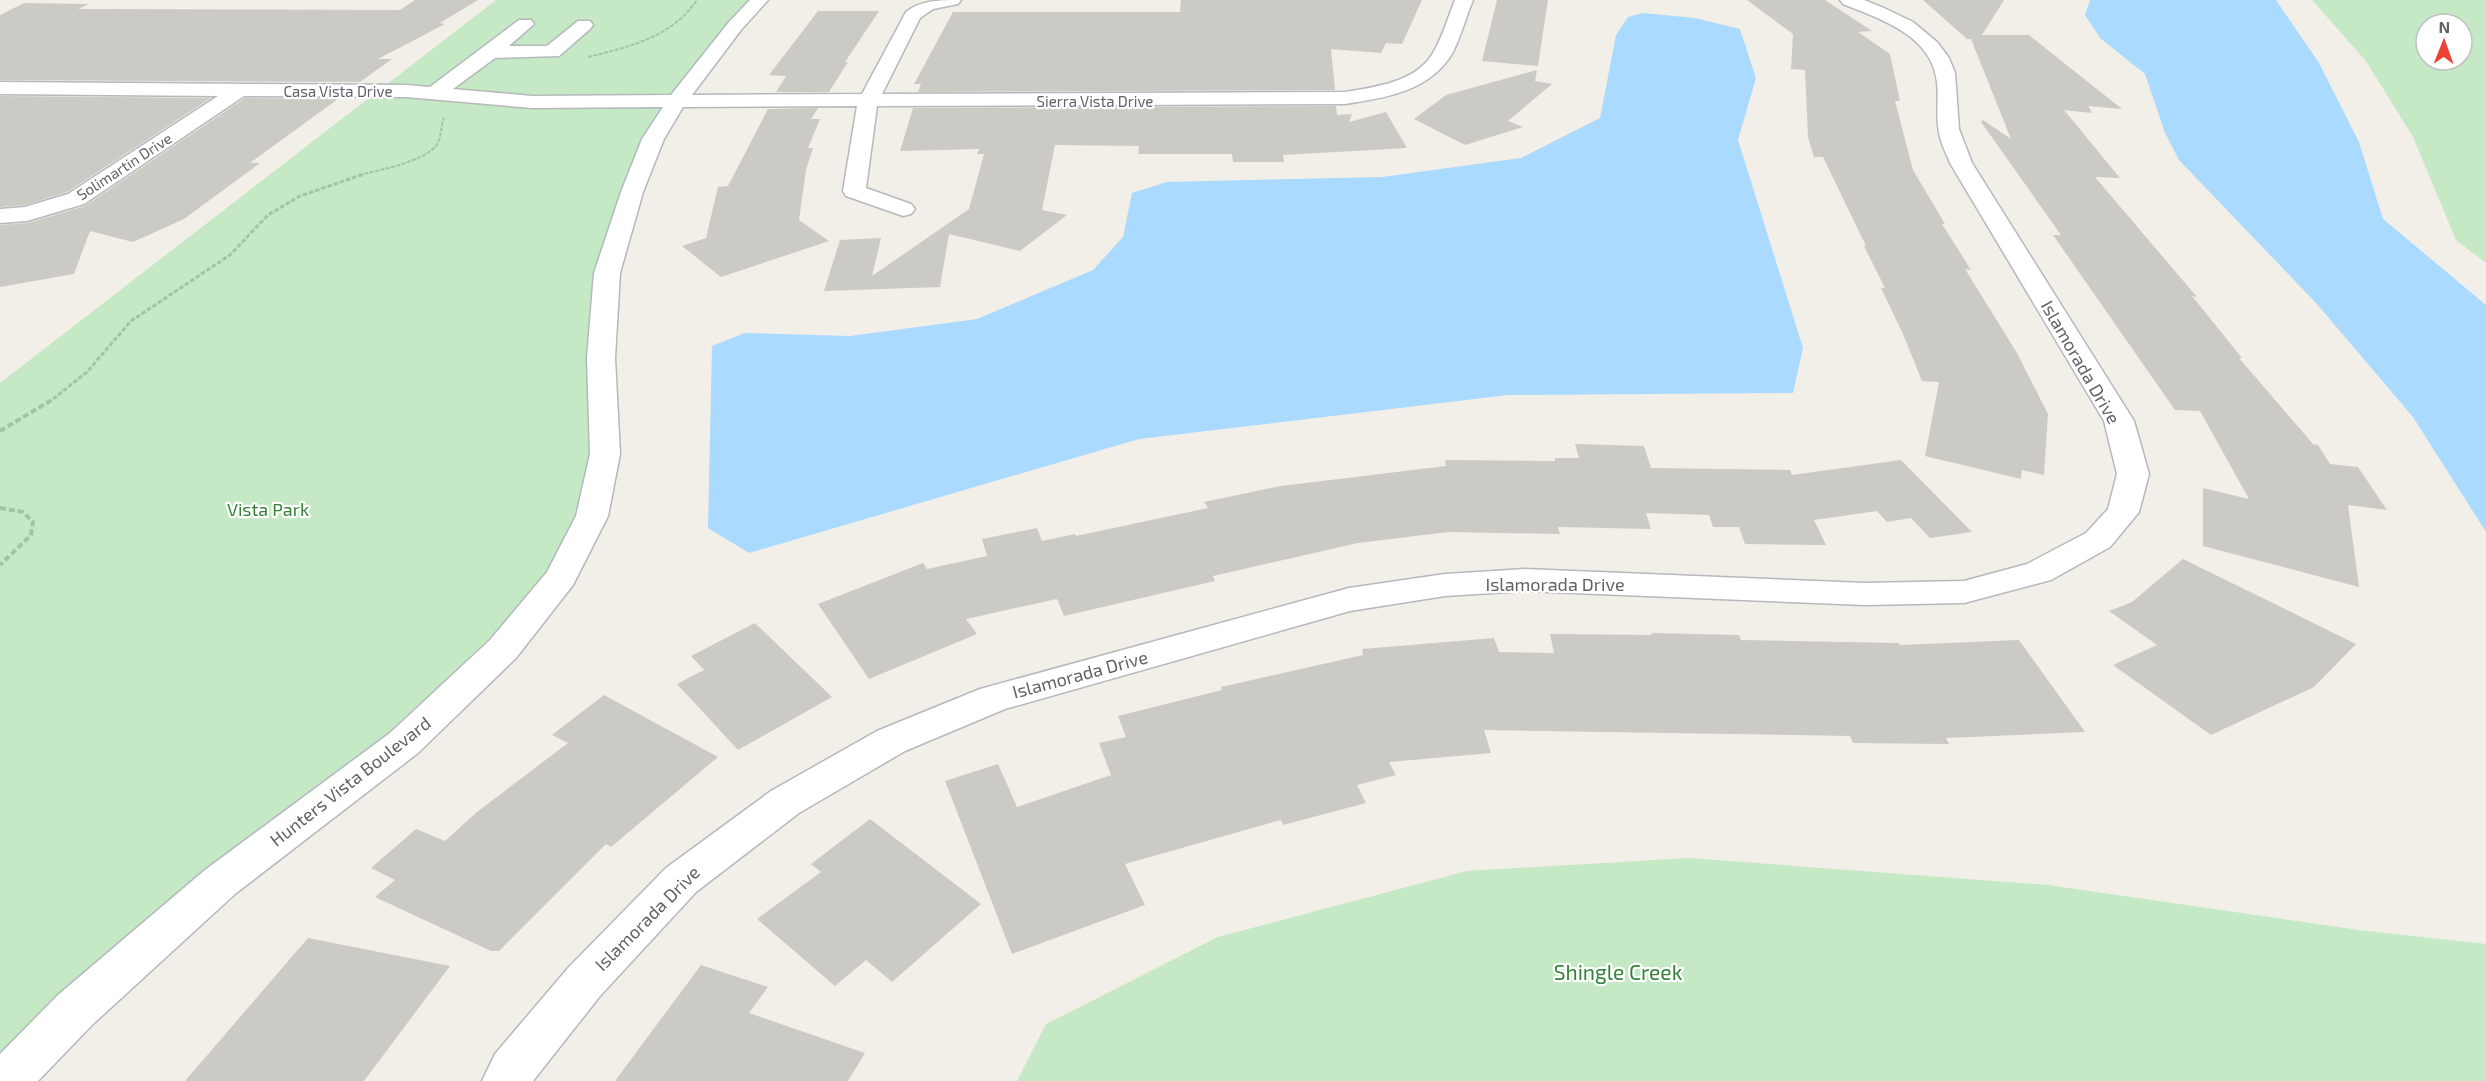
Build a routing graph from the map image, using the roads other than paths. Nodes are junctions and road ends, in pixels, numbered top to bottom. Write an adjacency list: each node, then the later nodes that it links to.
1 (759, 0): 11 (street, Hunters Vista Boulevard)
2 (952, 0): 12 (street)
3 (1464, 0): 12 (street, Sierra Vista Drive)
4 (1849, 0): 16 (street, Islamorada Drive)
5 (525, 24): 7 (street)
6 (584, 25): 7 (street)
7 (491, 52): 10 (street)
8 (0, 88): 9 (street, Casa Vista Drive)
9 (238, 91): 10 (street, Casa Vista Drive); 14 (street, Solimartin Drive)
10 (435, 93): 11 (street, Casa Vista Drive)
11 (676, 102): 12 (street, Sierra Vista Drive); 15 (street, Hunters Vista Boulevard)
12 (868, 102): 13 (street)
13 (903, 210)
14 (0, 216)
15 (6, 1081)
16 (506, 1081)

